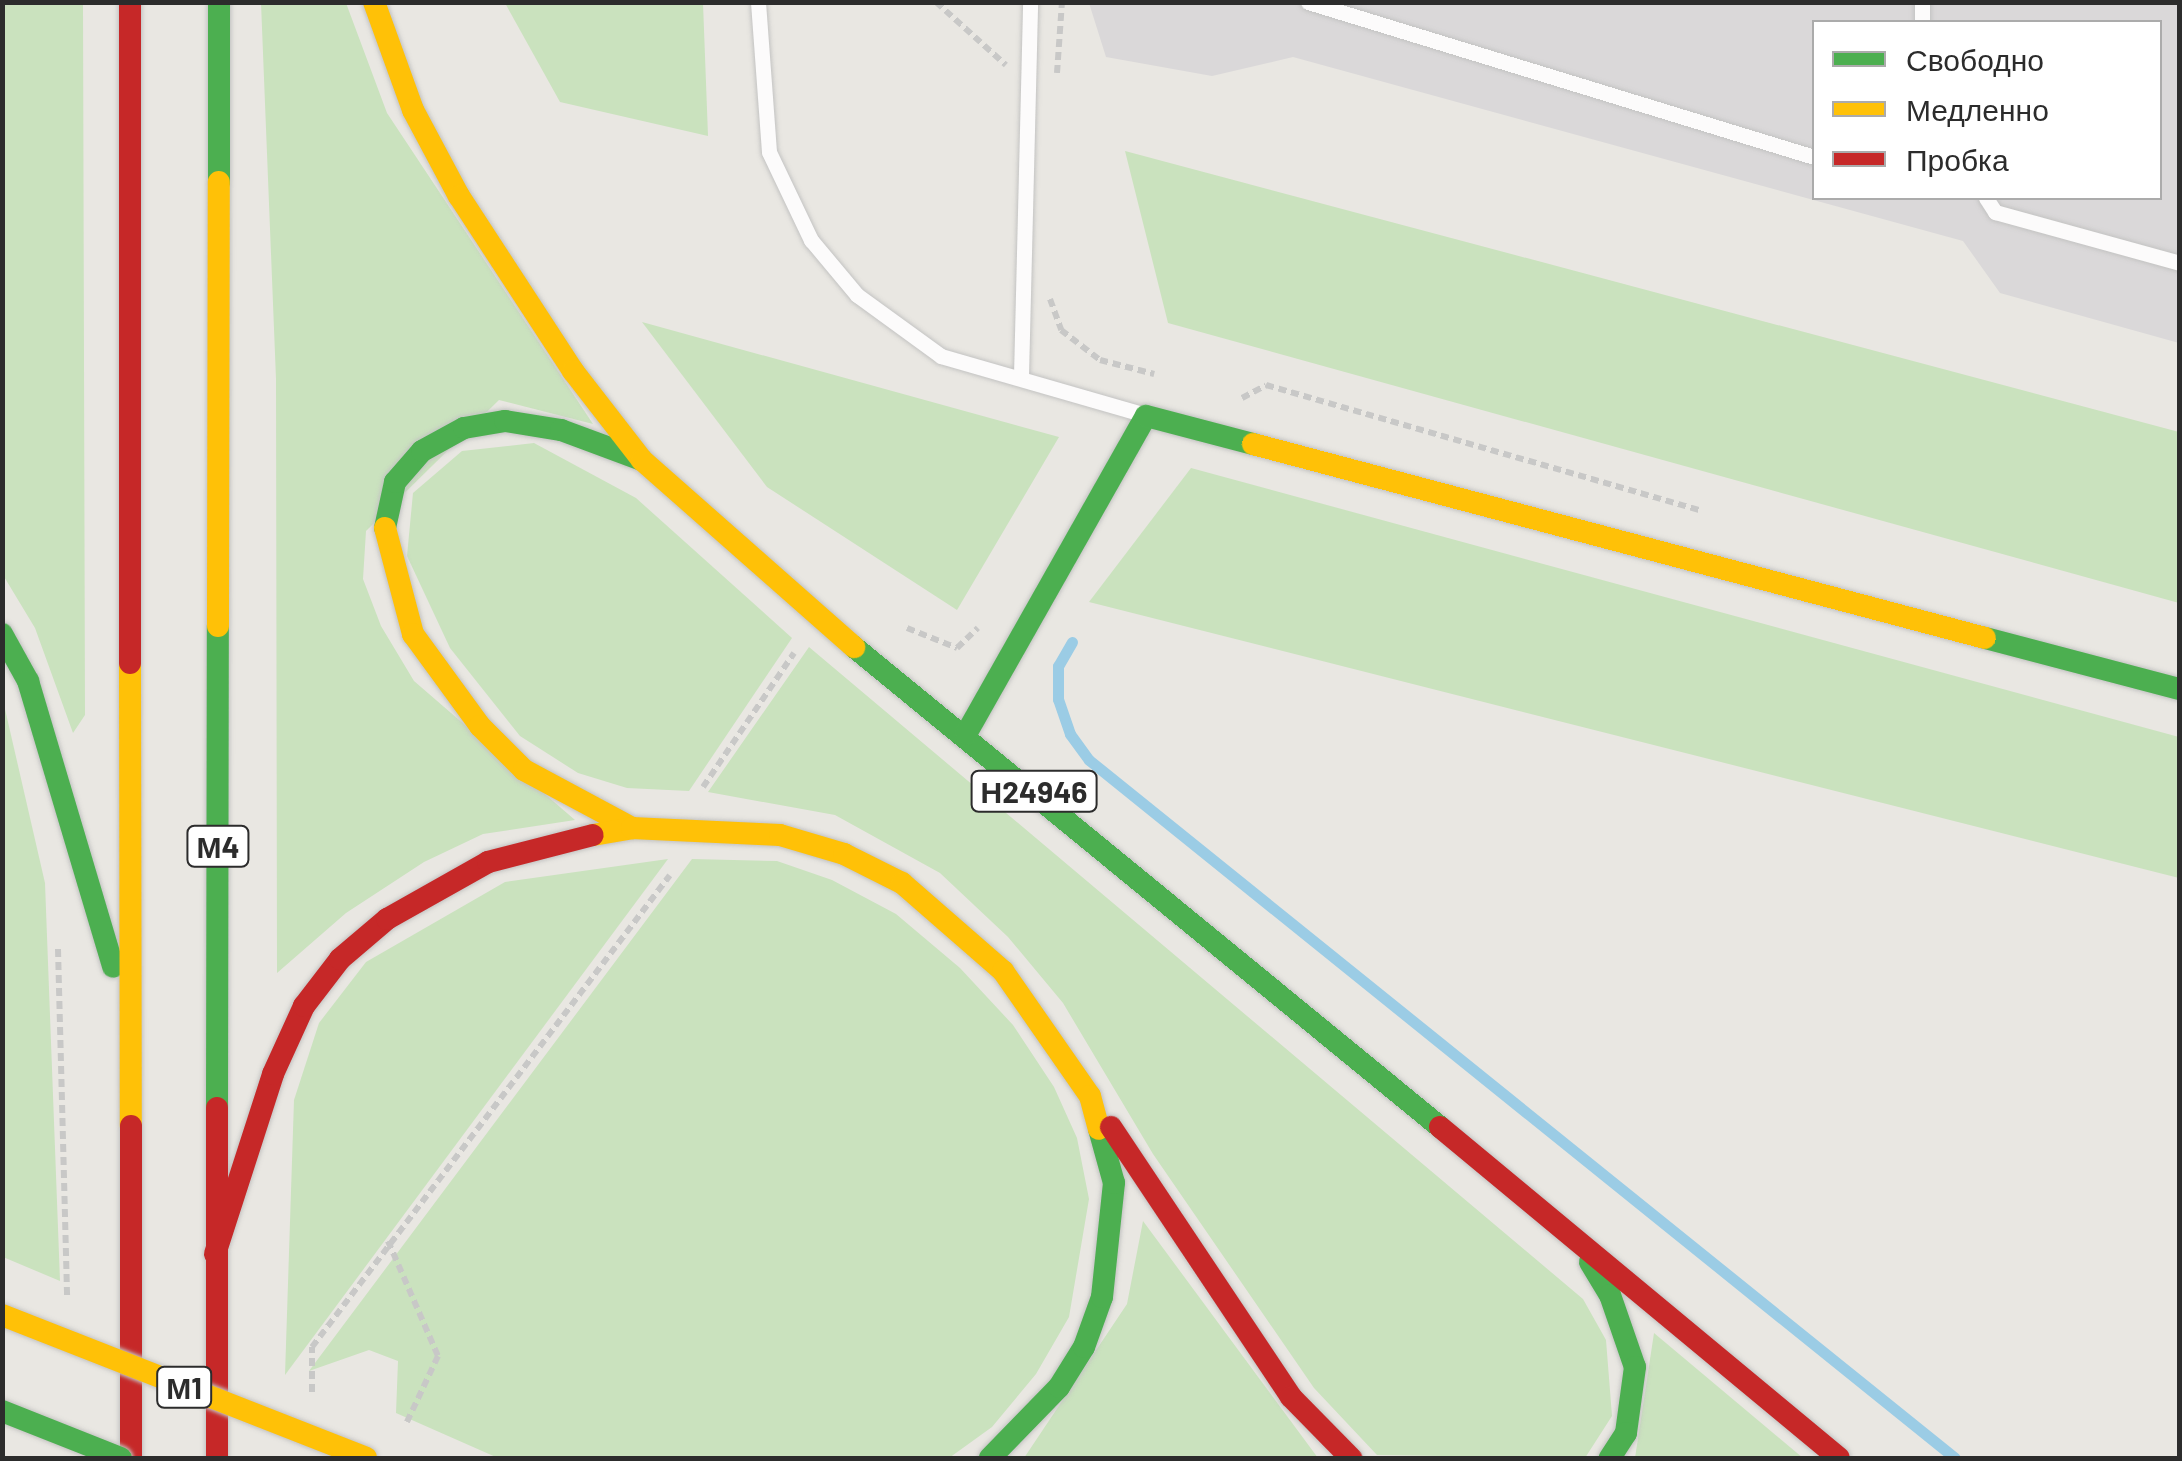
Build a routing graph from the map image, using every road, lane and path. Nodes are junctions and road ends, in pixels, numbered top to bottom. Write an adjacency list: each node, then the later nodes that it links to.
1 (130, 2): 26 (main road)
2 (219, 2): 30 (main road, М4)
3 (374, 2): 20 (main road, Н24946)
4 (758, 2): 14 (lane)
5 (936, 2): 9 (path)
6 (1030, 2): 9 (lane)
7 (1062, 2): 9 (path)
8 (1308, 2): 10 (lane)
9 (1031, 84): 14 (lane)
10 (1812, 156)
11 (1987, 200): 12 (lane)
12 (2180, 263)
13 (1046, 286): 15 (path)
14 (1021, 376): 18 (lane)
15 (1171, 379)
16 (1224, 393): 17 (path)
17 (1242, 398): 19 (path); 21 (path)
18 (1146, 416): 19 (main road); 24 (main road, Н24946)
19 (1230, 438): 23 (main road)
20 (642, 460): 24 (main road, Н24946); 25 (main road)
21 (1700, 510)
22 (2, 634): 26 (main road)
23 (2180, 689)
24 (966, 734): 29 (main road, Н24946)
25 (632, 828): 27 (main road); 30 (main road)
26 (130, 1018): 35 (main road)
27 (1090, 1096): 38 (main road); 39 (main road)
28 (388, 1240): 33 (path)
29 (1578, 1242): 40 (main road); 41 (main road, Н24946)
30 (215, 1254): 36 (main road, М4)
31 (2, 1315): 37 (main road, М1, bridge)
32 (2, 1411): 34 (main road, bridge)
33 (407, 1422)
34 (122, 1458)
35 (130, 1458)
36 (217, 1458)
37 (366, 1458)
38 (990, 1458)
39 (1352, 1458)
40 (1610, 1458)
41 (1839, 1458)

